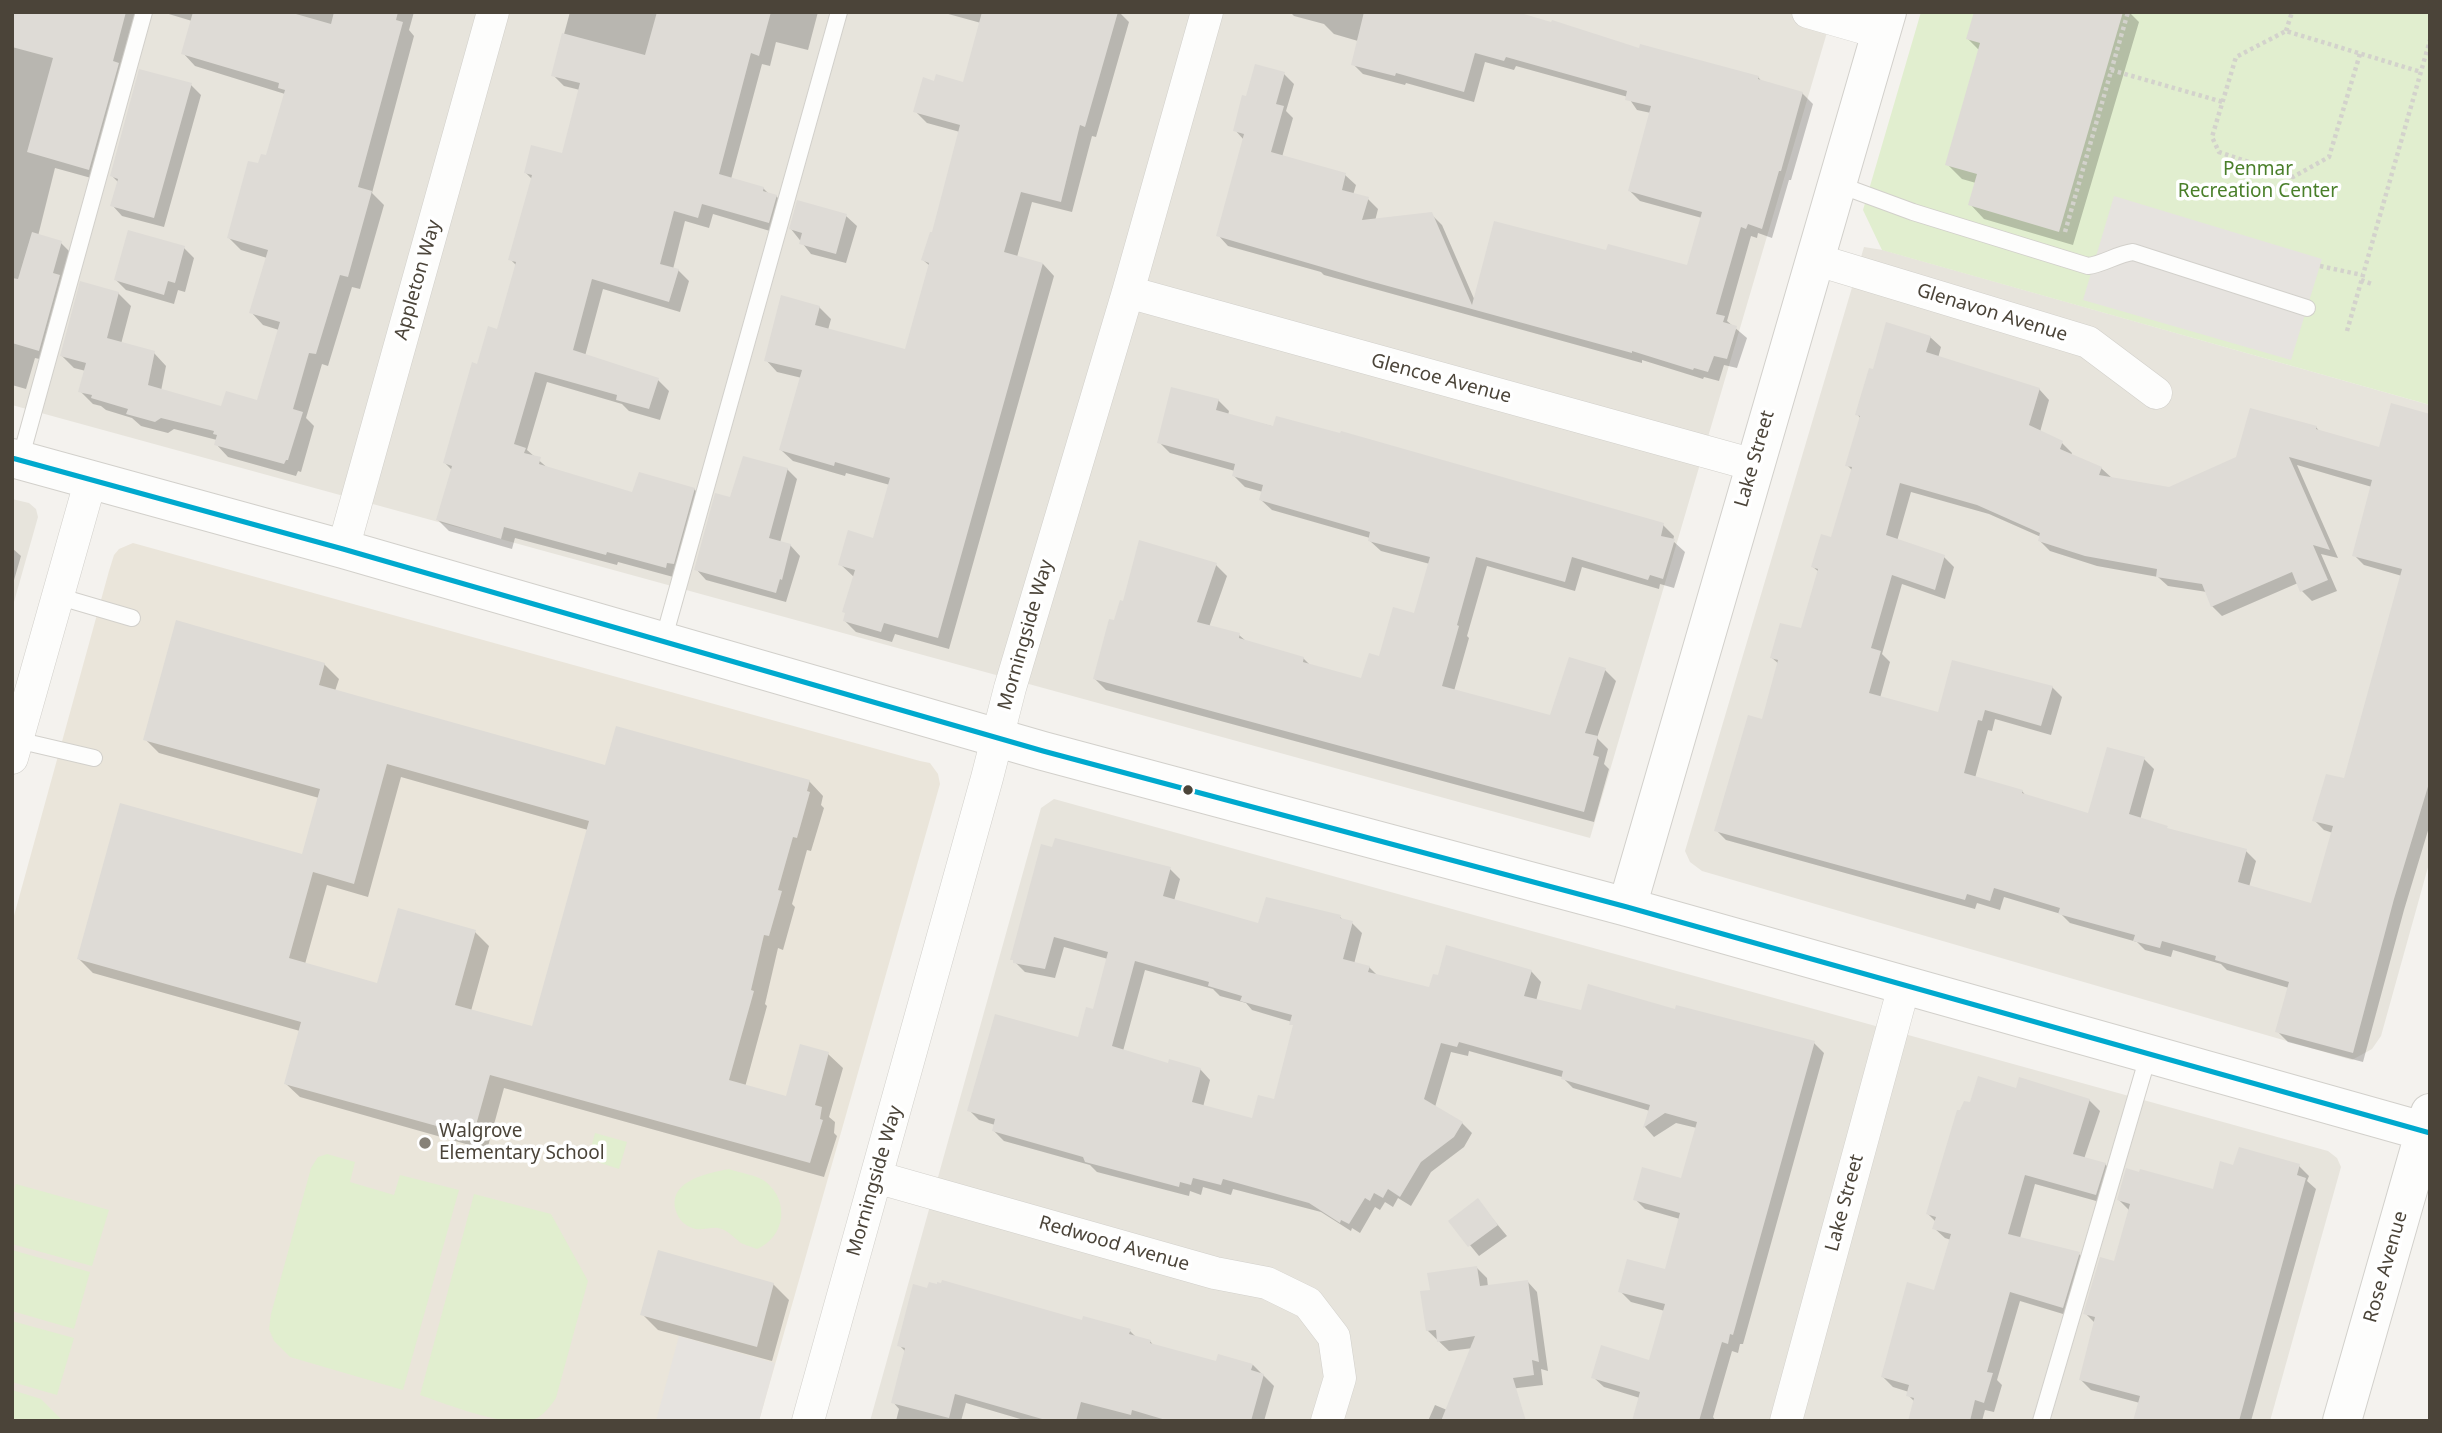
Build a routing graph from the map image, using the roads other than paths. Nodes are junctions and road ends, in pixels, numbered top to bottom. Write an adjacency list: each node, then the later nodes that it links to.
1 (144, 12): 12 (lane)
2 (493, 12): 15 (street, Appleton Way)
3 (839, 12): 18 (lane)
4 (1207, 12): 9 (street, Morningside Way)
5 (1808, 12): 6 (street)
6 (1884, 23): 7 (street, Lake Street)
7 (1837, 184): 8 (street, Lake Street); 10 (lane)
8 (1814, 259): 11 (street, Glenavon Avenue); 13 (street, Lake Street)
9 (1128, 292): 13 (street, Glencoe Avenue); 20 (street, Morningside Way)
10 (2307, 308)
11 (2157, 393)
12 (16, 459): 14 (street)
13 (1754, 465): 23 (street, Lake Street)
14 (91, 480): 15 (street); 16 (street)
15 (343, 549): 18 (street)
16 (57, 596): 17 (lane); 19 (street)
17 (131, 618)
18 (663, 642): 20 (street)
19 (21, 691): 21 (street)
20 (997, 738): 23 (street); 27 (street, Morningside Way)
21 (15, 749): 22 (lane)
22 (94, 758)
23 (1627, 907): 24 (street)
24 (1904, 986): 25 (street); 30 (street, Lake Street)
25 (2149, 1053): 26 (street); 31 (lane)
26 (2428, 1126): 32 (street, Rose Avenue)
27 (876, 1177): 28 (street, Morningside Way); 29 (street, Redwood Avenue)
28 (808, 1421)
29 (1327, 1421)
30 (1786, 1421)
31 (2041, 1421)
32 (2342, 1421)

